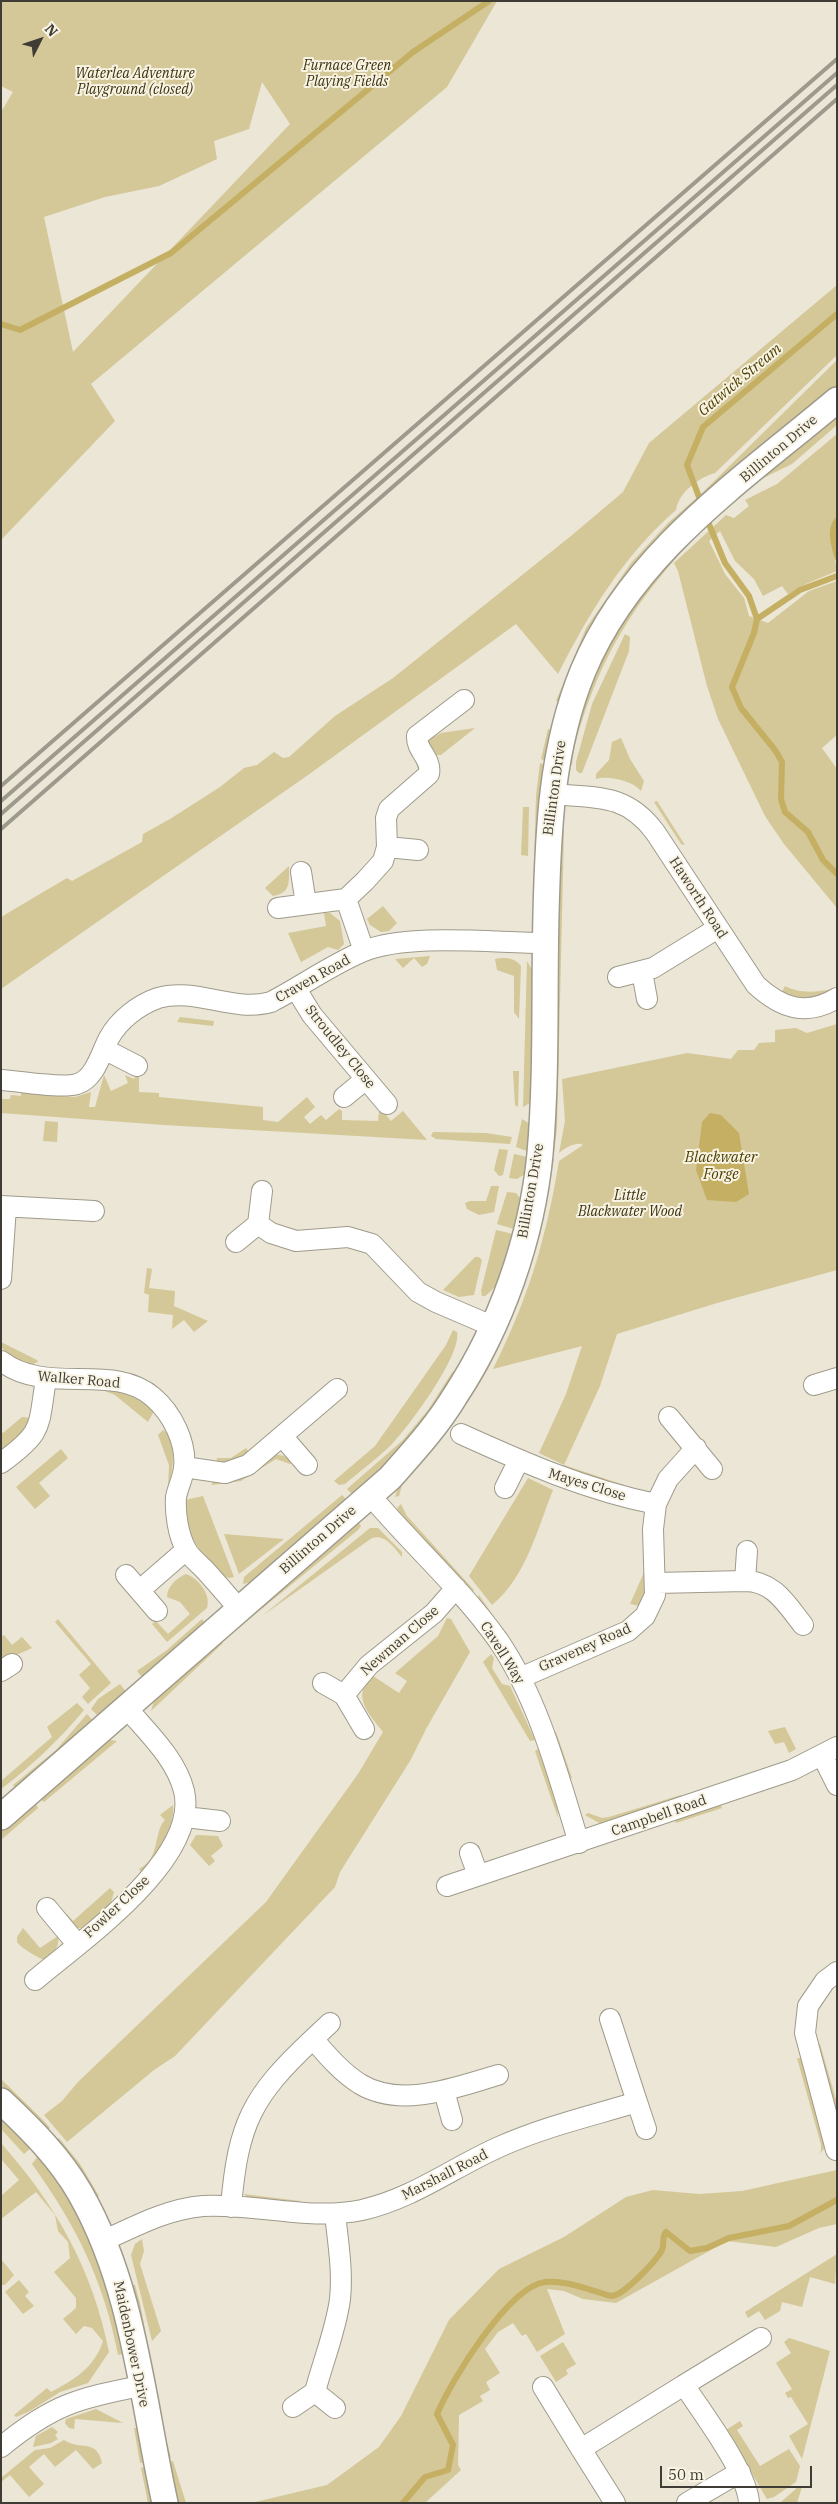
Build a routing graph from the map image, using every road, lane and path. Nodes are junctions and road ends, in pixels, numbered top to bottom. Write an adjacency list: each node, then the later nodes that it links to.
1 (837, 400): 3 (street, Billinton Drive)
2 (464, 700): 4 (street)
3 (552, 794): 10 (street, Haworth Road); 11 (street, Billinton Drive)
4 (387, 846): 5 (street); 7 (street)
5 (418, 850)
6 (301, 872): 8 (street)
7 (346, 899): 8 (street); 12 (street)
8 (306, 904): 9 (street)
9 (278, 908)
10 (718, 928): 13 (street); 16 (street, Haworth Road)
11 (546, 943): 12 (street, Craven Road); 30 (street, Billinton Drive)
12 (364, 951): 15 (street, Craven Road)
13 (642, 972): 14 (street); 17 (street)
14 (618, 978)
15 (296, 989): 18 (street, Craven Road); 20 (street, Stroudley Close)
16 (837, 998)
17 (647, 1000)
18 (104, 1049): 19 (street); 21 (street, Craven Road)
19 (137, 1066)
20 (366, 1079): 22 (street); 23 (street, Stroudley Close)
21 (1, 1080)
22 (344, 1097)
23 (387, 1104)
24 (262, 1191): 27 (street)
25 (4, 1206): 26 (street); 29 (street)
26 (94, 1211)
27 (258, 1224): 28 (street); 30 (street)
28 (236, 1242)
29 (1, 1279)
30 (492, 1326): 46 (street, Billinton Drive)
31 (1, 1361): 32 (street, Walker Road)
32 (46, 1378): 41 (street); 43 (street, Walker Road)
33 (837, 1378): 34 (street)
34 (814, 1385)
35 (337, 1389): 38 (street)
36 (669, 1417): 39 (street)
37 (461, 1434): 40 (street, Mayes Close)
38 (282, 1436): 42 (street); 43 (street)
39 (696, 1448): 44 (street); 47 (street, Graveney Road)
40 (519, 1460): 45 (street); 47 (street, Mayes Close)
41 (1, 1463)
42 (307, 1465)
43 (184, 1467): 48 (street, Walker Road)
44 (712, 1469)
45 (505, 1488)
46 (370, 1495): 53 (street, Cavell Way); 55 (street, Billinton Drive)
47 (656, 1504): 52 (street, Graveney Road)
48 (186, 1550): 54 (street); 55 (street, Walker Road)
49 (747, 1551): 51 (street)
50 (126, 1575): 54 (street)
51 (745, 1580): 52 (street); 57 (street)
52 (656, 1583): 58 (street, Graveney Road)
53 (456, 1588): 58 (street, Cavell Way); 60 (street, Newman Close)
54 (140, 1590): 56 (street)
55 (238, 1609): 61 (street, Billinton Drive)
56 (157, 1611)
57 (803, 1625)
58 (520, 1678): 68 (street, Cavell Way)
59 (323, 1683): 60 (street)
60 (344, 1695): 62 (street)
61 (126, 1706): 65 (street, Billinton Drive); 66 (street, Fowler Close)
62 (364, 1729)
63 (829, 1751): 64 (street); 68 (street, Campbell Road)
64 (837, 1785)
65 (1, 1817)
66 (185, 1817): 67 (street); 73 (street, Fowler Close)
67 (220, 1822)
68 (579, 1843): 70 (street, Campbell Road)
69 (470, 1852): 70 (street)
70 (478, 1875): 71 (street, Campbell Road)
71 (447, 1886)
72 (47, 1908): 73 (street, Fowler Close)
73 (77, 1944): 75 (street, Fowler Close)
74 (837, 1972): 85 (street)
75 (35, 1980)
76 (610, 2019): 82 (street)
77 (330, 2024): 78 (street)
78 (313, 2039): 80 (street); 86 (street)
79 (498, 2075): 80 (street)
80 (444, 2091): 83 (street)
81 (1, 2101): 88 (street, Maidenbower Drive)
82 (636, 2102): 84 (street); 87 (street, Marshall Road)
83 (452, 2120)
84 (646, 2128)
85 (835, 2137)
86 (231, 2207): 87 (street, Marshall Road); 88 (street, Marshall Road)
87 (335, 2214): 93 (street)
88 (103, 2241): 91 (street, Maidenbower Drive)
89 (761, 2338): 90 (street)
90 (684, 2385): 97 (street); 98 (street)
91 (141, 2386): 96 (street); 99 (street, Maidenbower Drive)
92 (543, 2387): 97 (street)
93 (315, 2392): 94 (street); 95 (street)
94 (293, 2407)
95 (335, 2408)
96 (1, 2447)
97 (581, 2449): 100 (street)
98 (740, 2472): 101 (street); 102 (street)
99 (165, 2503)
100 (615, 2503)
101 (687, 2503)
102 (749, 2503)

